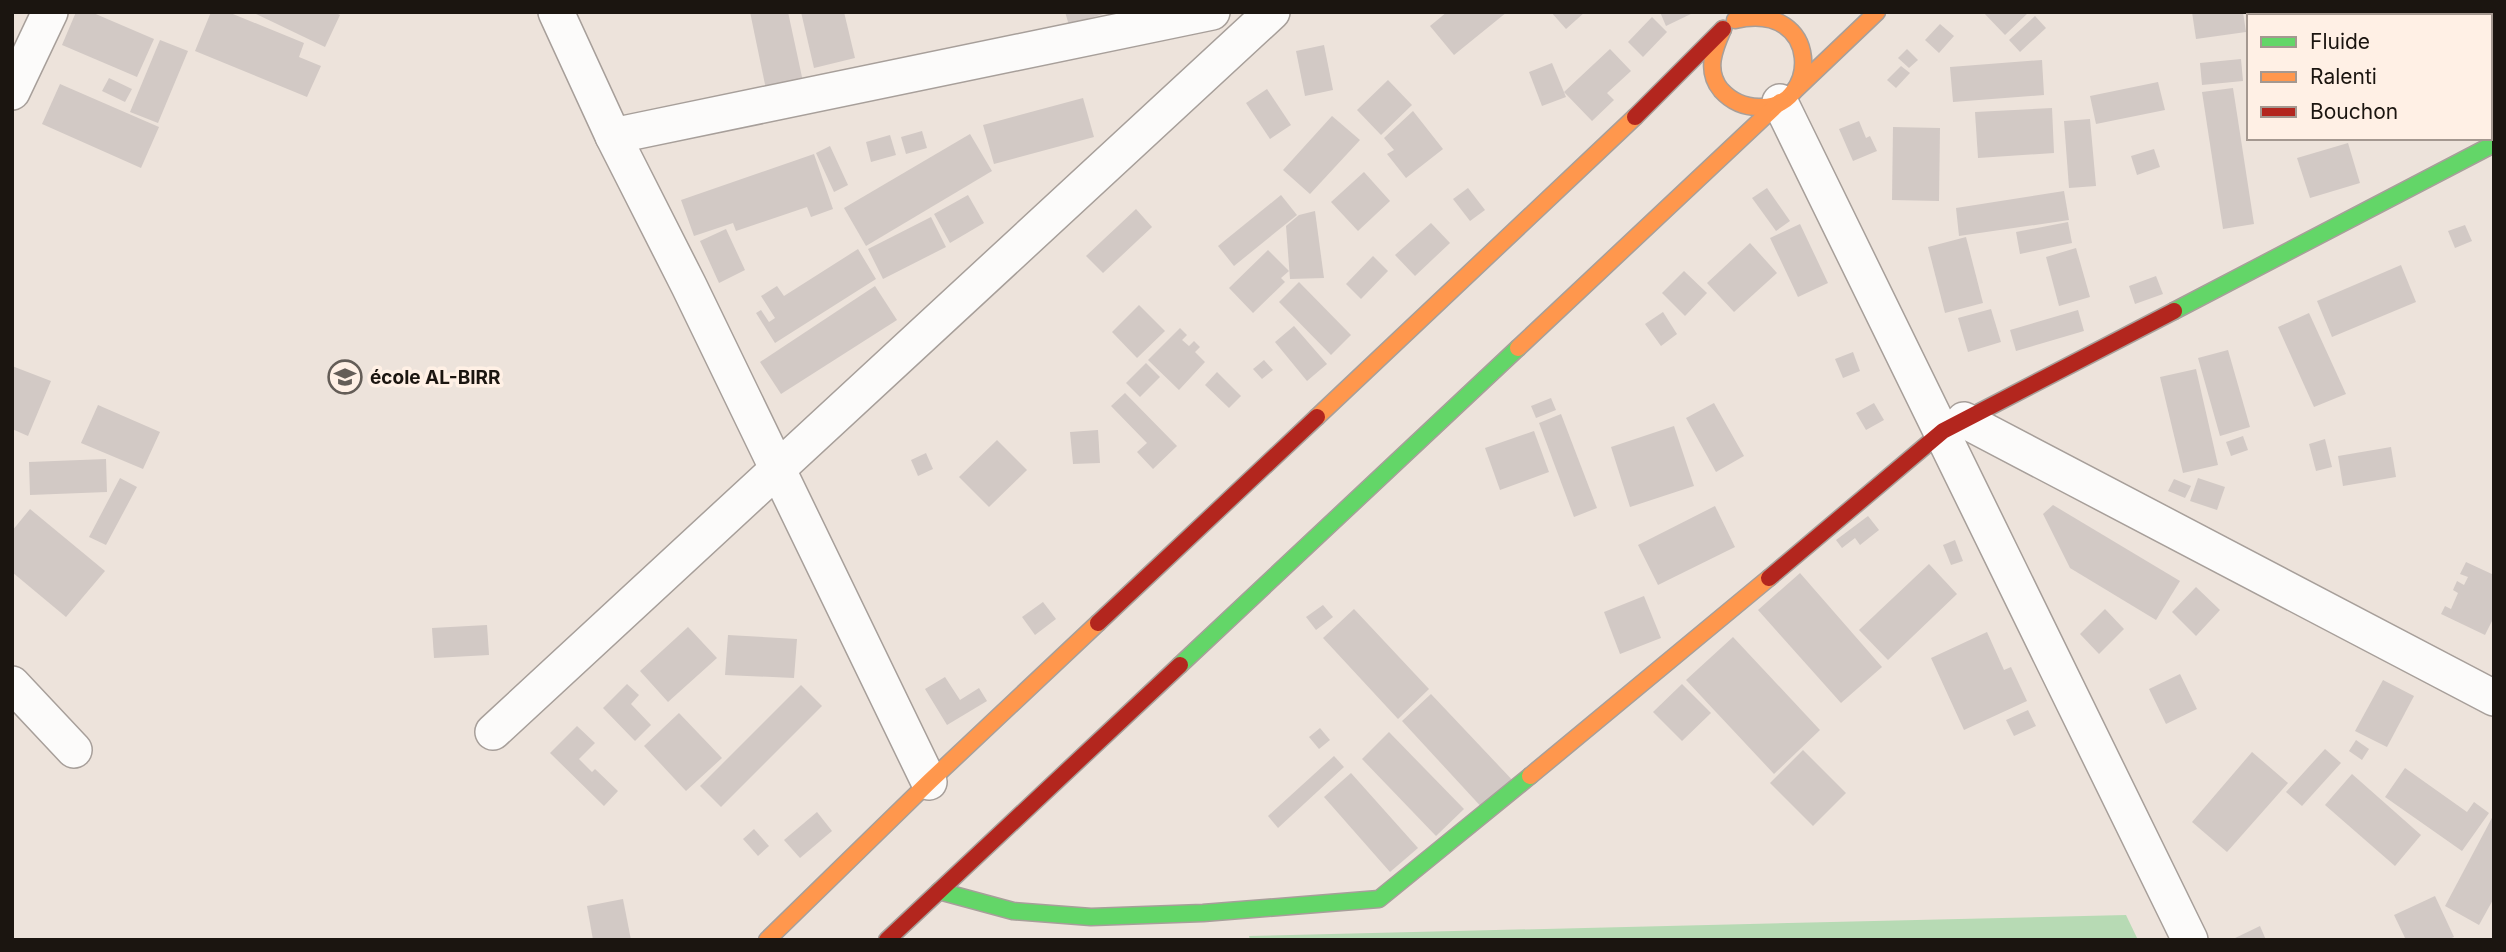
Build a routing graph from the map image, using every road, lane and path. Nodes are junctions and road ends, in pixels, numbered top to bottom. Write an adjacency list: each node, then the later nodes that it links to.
1 (50, 12): 7 (street)
2 (556, 12): 9 (street)
3 (1212, 12): 9 (street)
4 (1272, 12): 12 (street)
5 (1877, 12): 8 (street)
6 (1734, 19): 8 (street); 8 (street); 17 (street)
7 (12, 92)
8 (1786, 98): 11 (street); 18 (street)
9 (613, 136): 12 (street)
10 (2494, 144): 11 (street)
11 (1953, 426): 14 (street); 18 (street); 21 (street)
12 (777, 469): 15 (street); 17 (street)
13 (12, 684): 16 (street)
14 (2494, 698)
15 (493, 733)
16 (74, 750)
17 (929, 782): 19 (street)
18 (939, 891): 20 (street)
19 (767, 940)
20 (887, 940)
21 (2190, 940)

